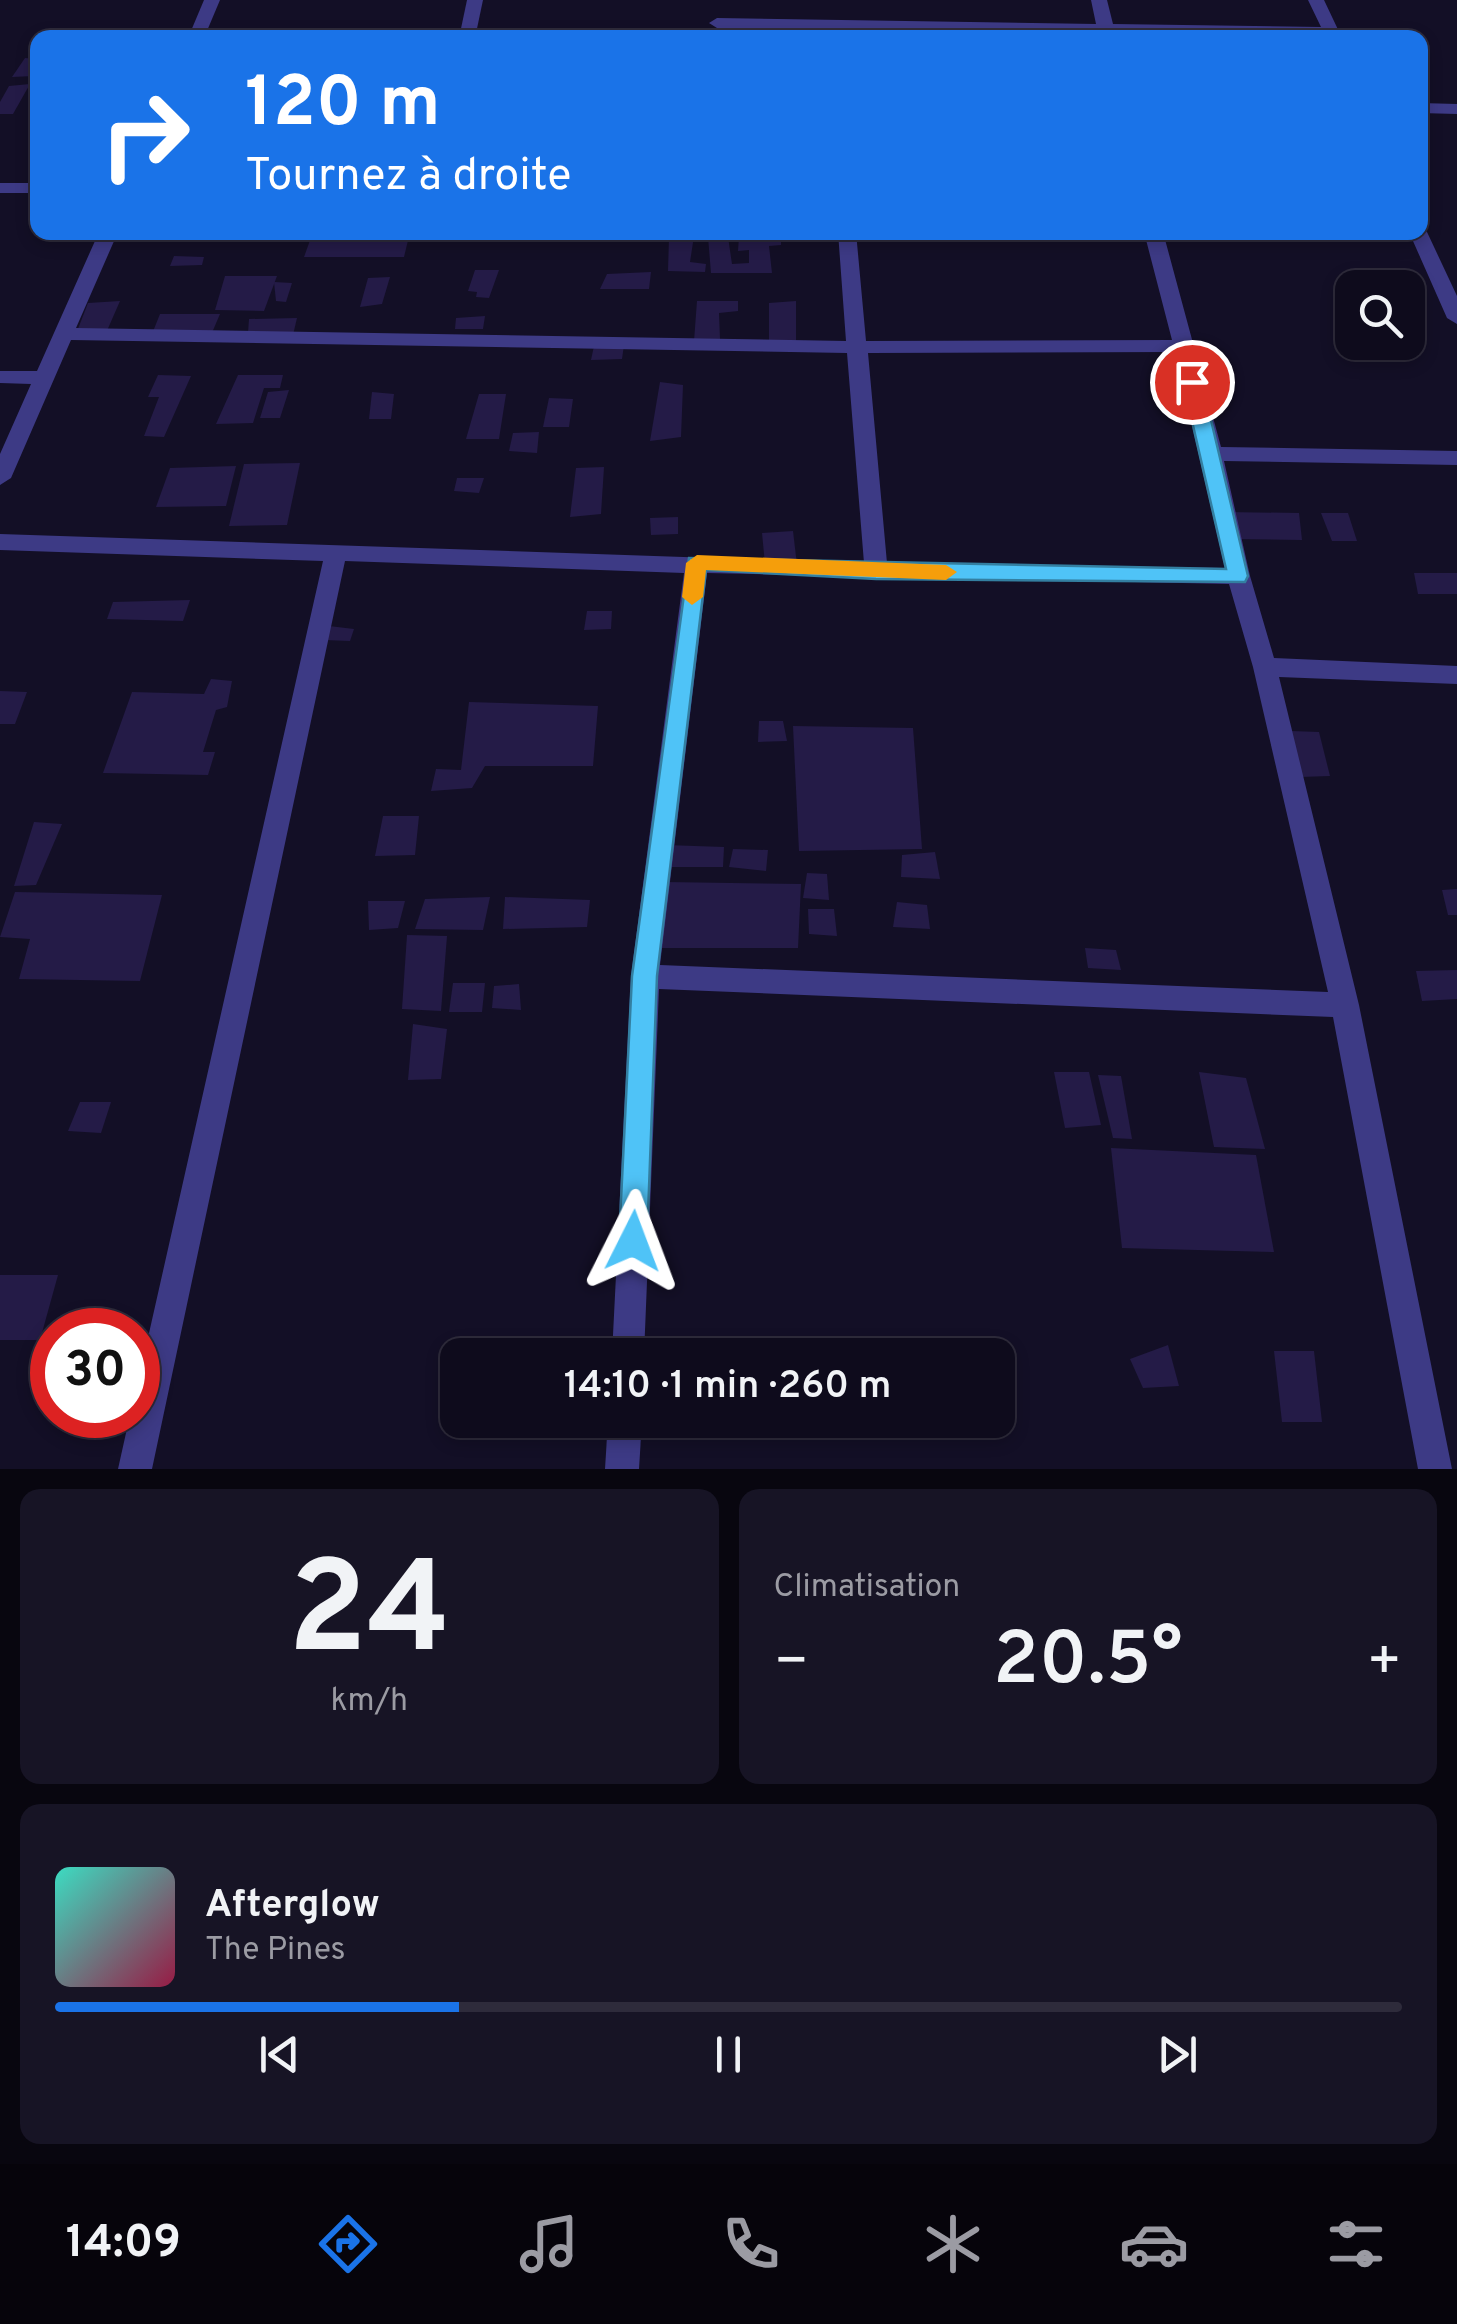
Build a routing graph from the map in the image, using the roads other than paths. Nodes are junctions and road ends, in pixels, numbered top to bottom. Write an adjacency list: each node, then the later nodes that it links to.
1 (212, 0): 7 (street)
2 (475, 0): 8 (street)
3 (717, 0): 9 (street)
4 (1099, 0): 6 (street)
5 (1316, 0): 11 (street)
6 (1105, 26): 9 (street); 10 (street)
7 (199, 30)
8 (469, 30)
9 (716, 30)
10 (1219, 30)
11 (1331, 30)
12 (1428, 108): 13 (street)
13 (1457, 109)
14 (0, 188): 15 (street)
15 (30, 188)
16 (105, 240): 21 (street)
17 (848, 240): 23 (street)
18 (1155, 240): 22 (street)
19 (1422, 240): 20 (street)
20 (1457, 318)
21 (64, 334): 23 (street); 25 (street)
22 (1182, 346): 23 (street); 26 (street)
23 (858, 347): 32 (street)
24 (0, 378): 25 (street)
25 (44, 378): 28 (street)
26 (1212, 454): 27 (street); 33 (street)
27 (1457, 458)
28 (0, 478)
29 (0, 542): 30 (street)
30 (335, 556): 31 (street); 40 (street)
31 (697, 563): 32 (street); 36 (street)
32 (876, 571): 33 (street)
33 (1238, 576): 34 (street)
34 (1265, 667): 35 (street); 37 (street)
35 (1457, 675)
36 (645, 976): 37 (street); 38 (street)
37 (1345, 1004): 42 (street)
38 (629, 1338)
39 (624, 1438): 41 (street)
40 (135, 1469)
41 (622, 1469)
42 (1435, 1469)

